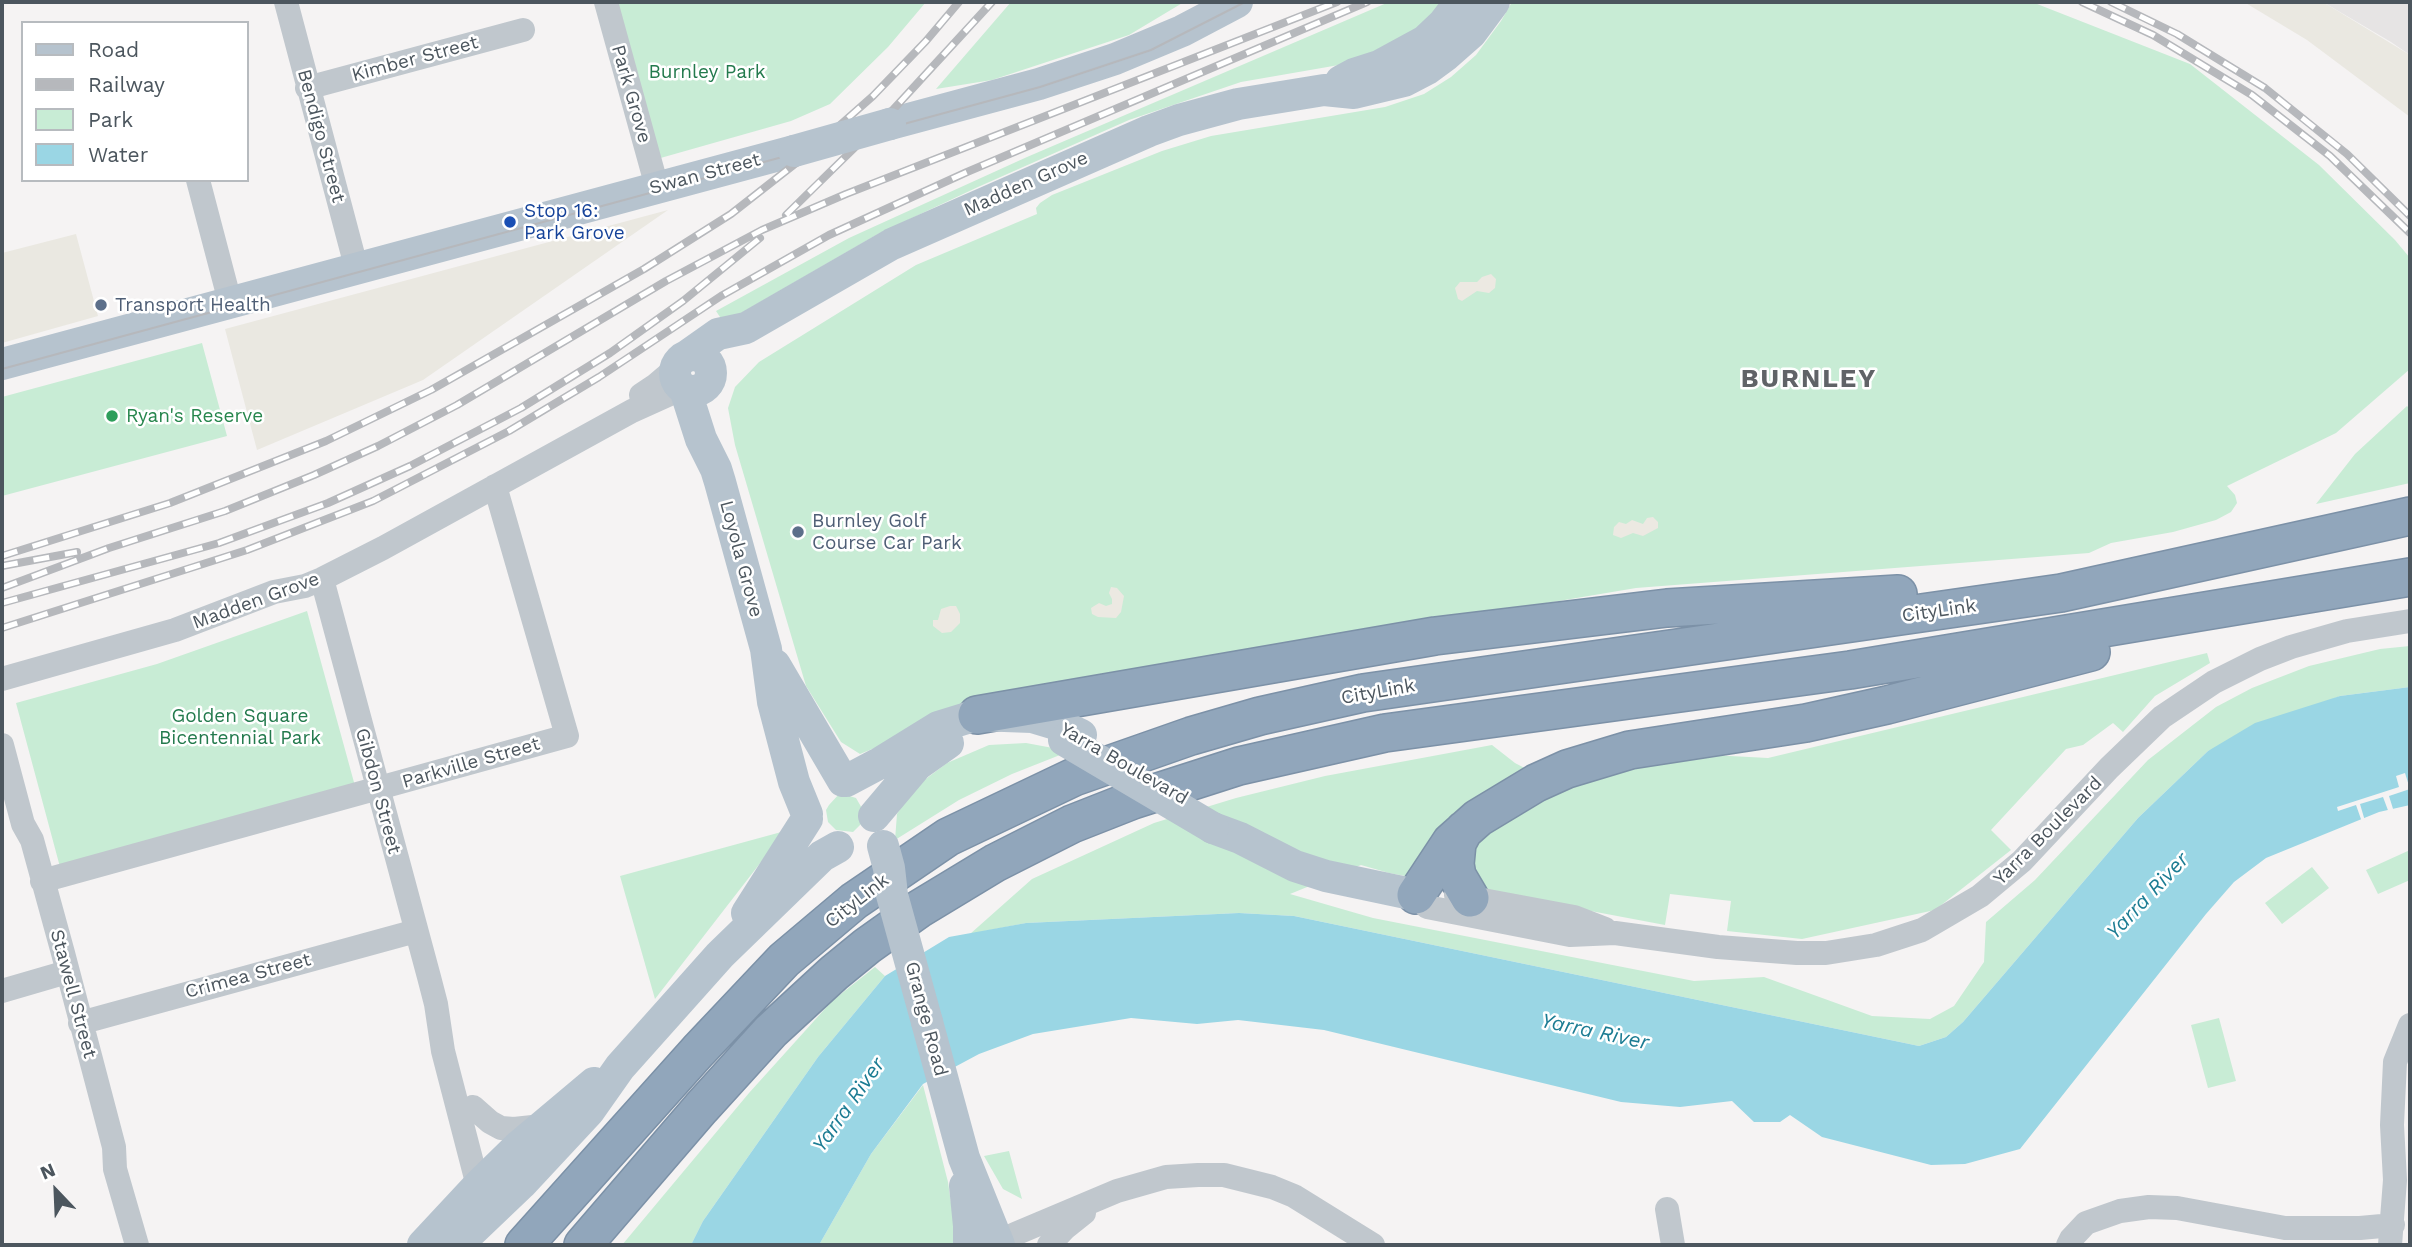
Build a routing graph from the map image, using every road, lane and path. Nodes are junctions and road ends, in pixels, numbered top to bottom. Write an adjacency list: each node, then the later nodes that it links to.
1 (286, 2): 7 (street, Bendigo Street)
2 (606, 2): 10 (street, Park Grove)
3 (1237, 2): 10 (main road, Swan Street, bridge)
4 (1460, 2): 8 (main road, Madden Grove)
5 (1494, 2): 8 (main road, Madden Grove)
6 (523, 30): 7 (street, Kimber Street)
7 (307, 88): 11 (street, Bendigo Street)
8 (1324, 90): 14 (main road, Madden Grove)
9 (199, 182): 12 (street)
10 (657, 187): 11 (main road, Swan Street)
11 (357, 270): 12 (main road, Swan Street)
12 (230, 302): 13 (main road, Swan Street)
13 (2, 364)
14 (691, 377): 15 (street, Madden Grove); 21 (main road, Loyola Grove)
15 (495, 486): 18 (street, Madden Grove); 27 (street, Parkville Street)
16 (2395, 520): 23 (highway); 48 (highway, CityLink)
17 (2410, 577): 19 (highway)
18 (322, 579): 22 (street, Madden Grove); 27 (street, Gibdon Street)
19 (2257, 603): 29 (highway); 54 (highway)
20 (2410, 621): 35 (street, Yarra Boulevard)
21 (766, 649): 26 (main road, Loyola Grove); 28 (main road, Loyola Grove)
22 (2, 679)
23 (977, 715): 24 (main road, Yarra Boulevard); 26 (main road, Yarra Boulevard)
24 (1073, 737): 30 (main road, Yarra Boulevard); 32 (main road, Yarra Boulevard)
25 (2, 745): 31 (street, Stawell Street)
26 (845, 781): 28 (main road); 30 (main road)
27 (377, 790): 31 (street, Parkville Street); 34 (street, Gibdon Street)
28 (807, 816): 30 (main road); 36 (main road)
29 (1465, 829): 32 (highway); 33 (highway)
30 (862, 839): 36 (main road, Yarra Boulevard); 45 (main road, Grange Road, bridge)
31 (42, 881): 37 (street, Stawell Street)
32 (1416, 895): 33 (street, Yarra Boulevard); 35 (street, Yarra Boulevard)
33 (1470, 898): 35 (street, Yarra Boulevard)
34 (416, 930): 39 (street, Gibdon Street); 40 (street, Crimea Street)
35 (1615, 933)
36 (720, 955): 42 (main road)
37 (67, 972): 38 (street); 40 (street, Stawell Street)
38 (2, 990)
39 (436, 1004): 43 (street, Gibdon Street); 48 (street, Gibdon Street)
40 (80, 1023): 51 (street, Stawell Street)
41 (2410, 1025): 50 (street)
42 (620, 1067): 44 (main road); 48 (main road)
43 (473, 1107): 44 (street); 48 (street, Gibdon Street)
44 (542, 1126): 48 (main road)
45 (959, 1142): 49 (street); 55 (main road, Grange Road); 56 (main road, Grange Road)
46 (1104, 1197): 49 (street); 57 (street); 58 (street)
47 (1667, 1209): 59 (street)
48 (499, 1220): 52 (main road); 53 (main road)
49 (1032, 1227): 56 (street)
50 (2391, 1235): 60 (street)
51 (136, 1245)
52 (423, 1245)
53 (457, 1245)
54 (583, 1245)
55 (969, 1245)
56 (1002, 1245)
57 (1049, 1245)
58 (1373, 1245)
59 (1673, 1245)
60 (2068, 1245)

